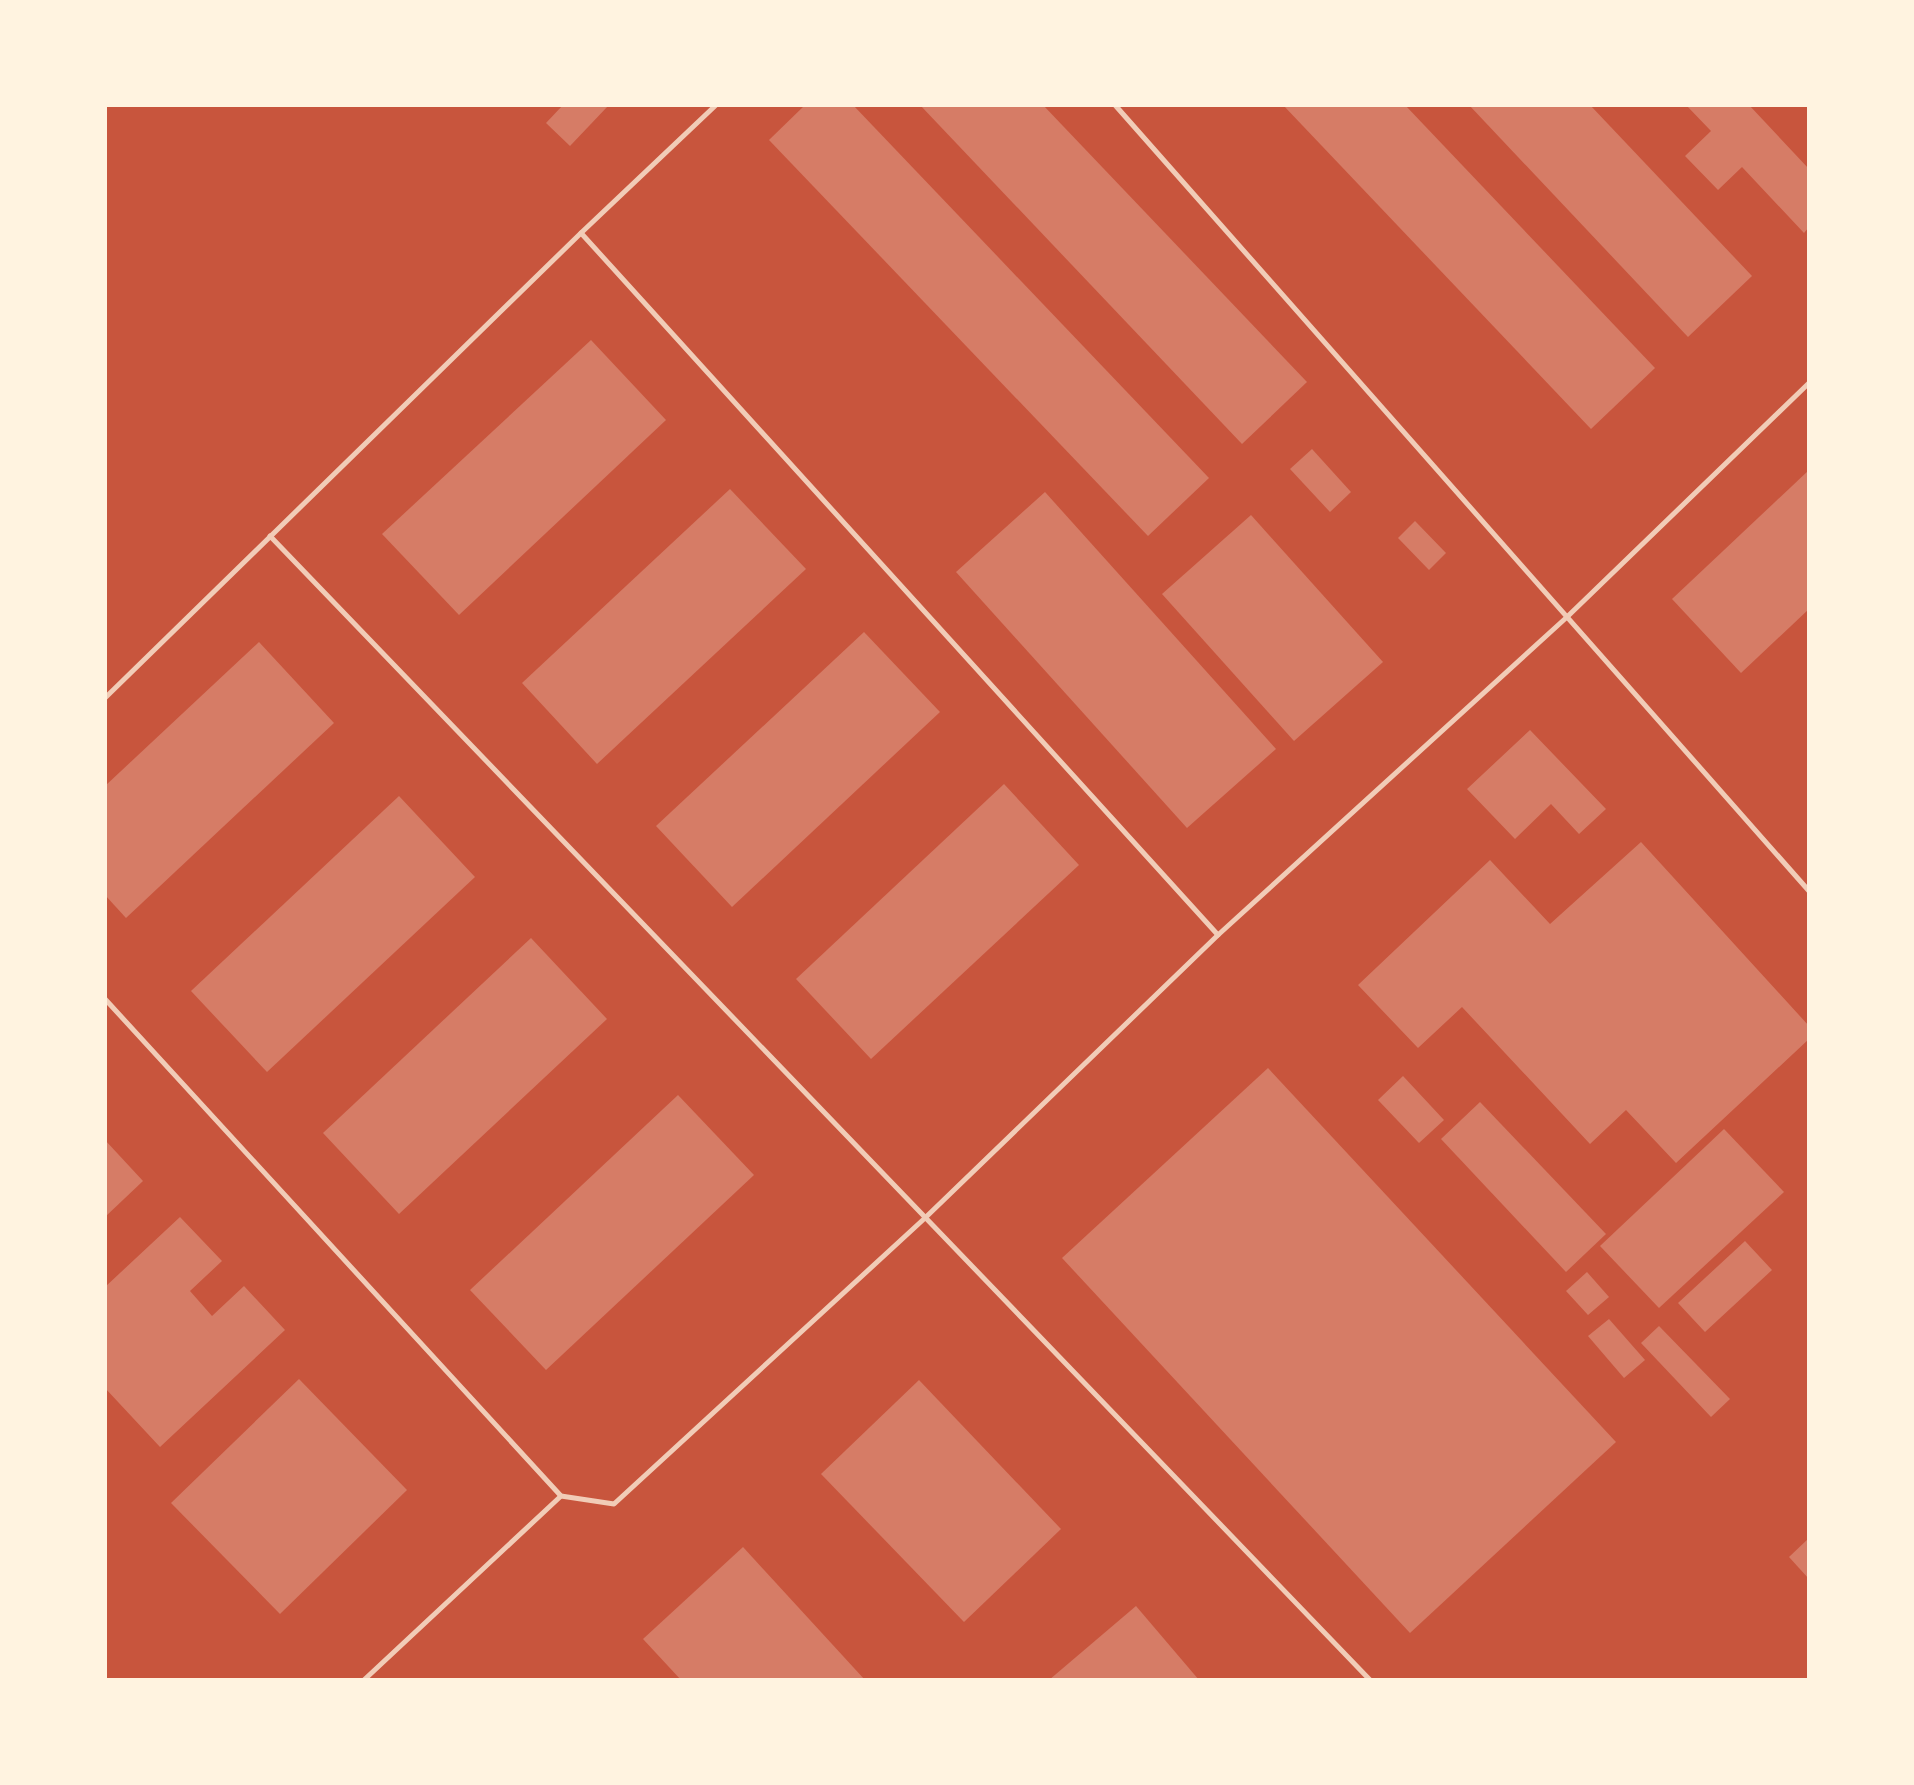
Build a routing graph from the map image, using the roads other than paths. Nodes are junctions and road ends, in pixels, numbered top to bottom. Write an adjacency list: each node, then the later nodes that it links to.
1 (716, 105): 3 (lane)
2 (1115, 105): 6 (lane)
3 (581, 233): 5 (lane); 9 (lane)
4 (1809, 383): 6 (lane)
5 (270, 537): 7 (lane); 11 (lane)
6 (1567, 617): 8 (lane); 9 (lane)
7 (105, 698)
8 (1809, 891)
9 (1218, 935): 11 (lane)
10 (105, 999): 12 (lane)
11 (925, 1218): 12 (lane); 14 (lane)
12 (561, 1496): 13 (lane)
13 (364, 1680)
14 (1370, 1680)

